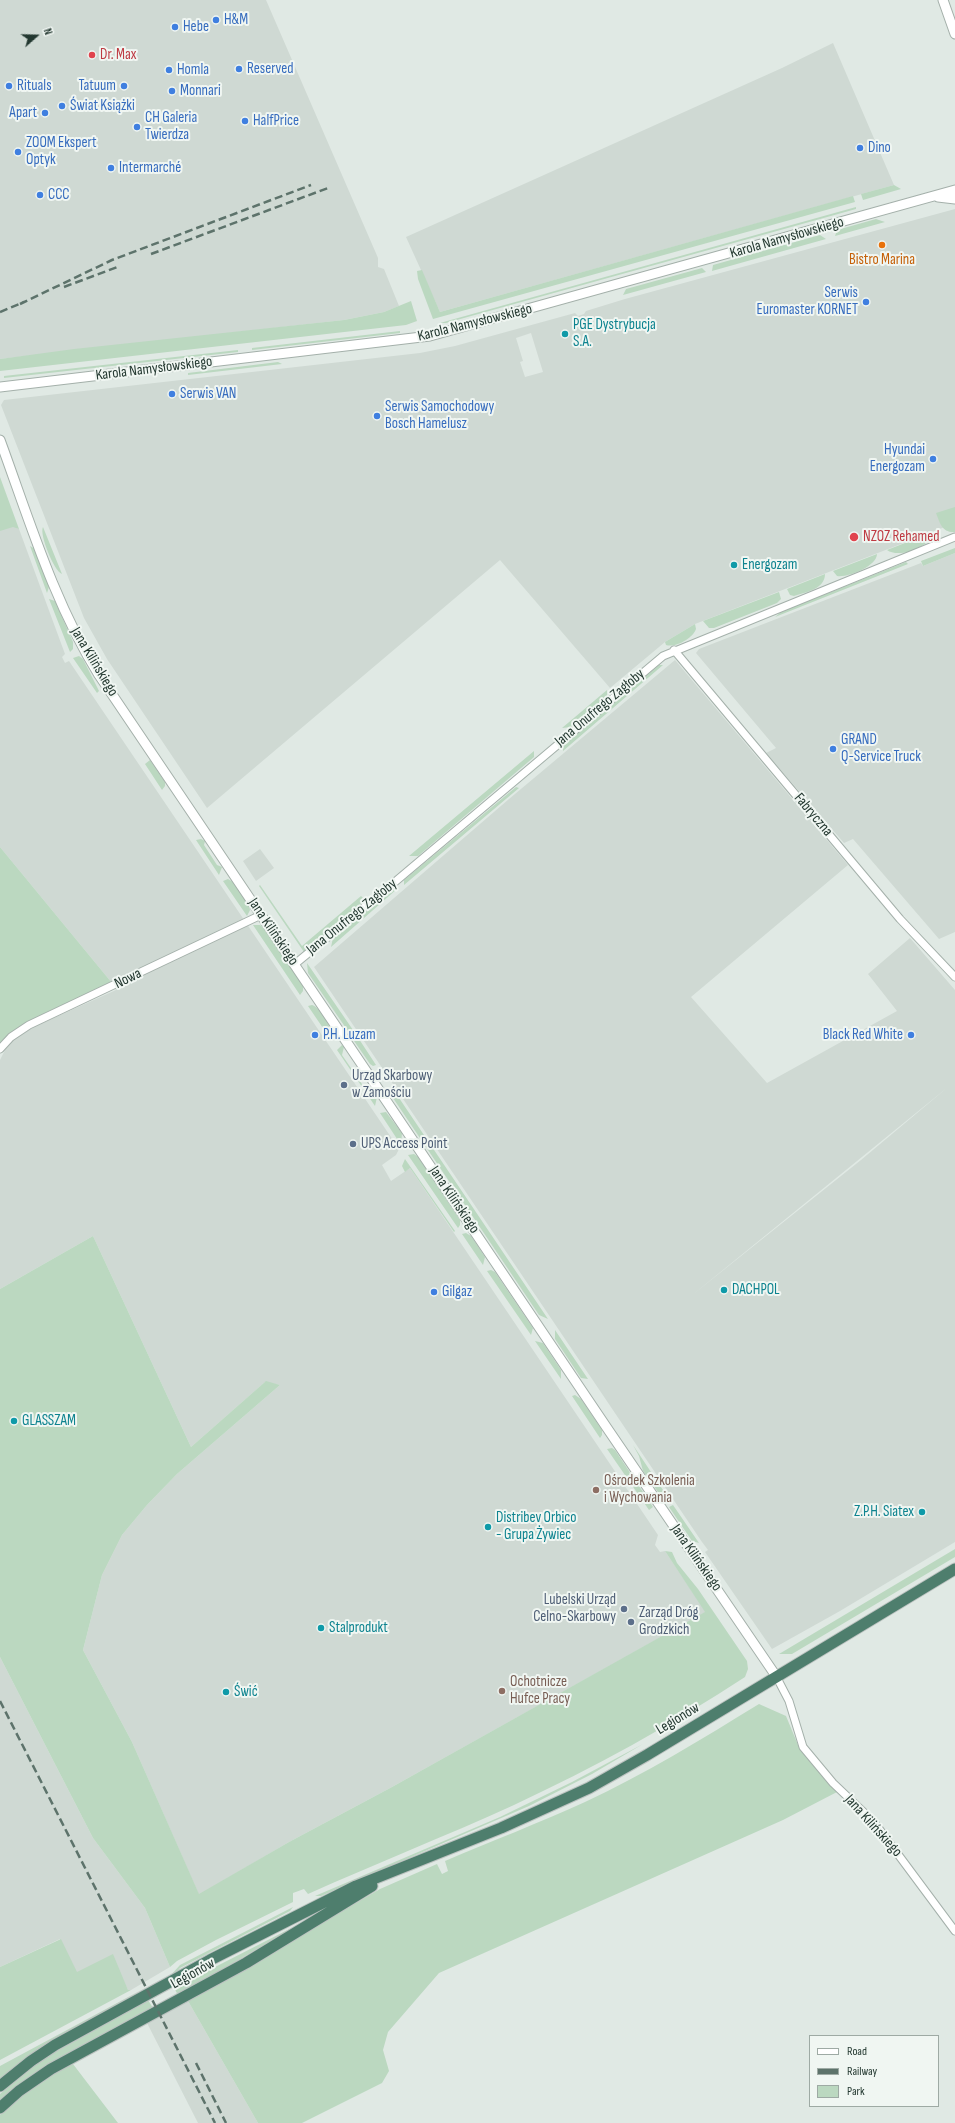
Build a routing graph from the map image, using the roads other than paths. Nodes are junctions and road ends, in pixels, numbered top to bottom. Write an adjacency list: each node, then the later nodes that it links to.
1 (943, 0): 2 (street)
2 (955, 34)
3 (955, 190): 4 (street, Karola Namysłowskiego)
4 (937, 196): 5 (street, Karola Namysłowskiego); 6 (street, Karola Namysłowskiego)
5 (955, 199)
6 (0, 388)
7 (0, 440): 10 (street, Jana Kilińskiego)
8 (955, 537): 9 (street, Jana Onufrego Zagłoby)
9 (674, 650): 11 (street, Jana Onufrego Zagłoby); 12 (street, Fabryczna)
10 (261, 914): 11 (street, Jana Kilińskiego); 13 (street, Nowa)
11 (295, 964): 15 (street, Jana Kilińskiego)
12 (955, 977)
13 (0, 1049)
14 (955, 1569): 15 (highway, Legionów)
15 (776, 1676): 16 (highway, Legionów); 17 (street, Jana Kilińskiego)
16 (403, 1869): 18 (highway, Legionów); 19 (highway, Legionów)
17 (955, 1931)
18 (0, 2086)
19 (0, 2108)

